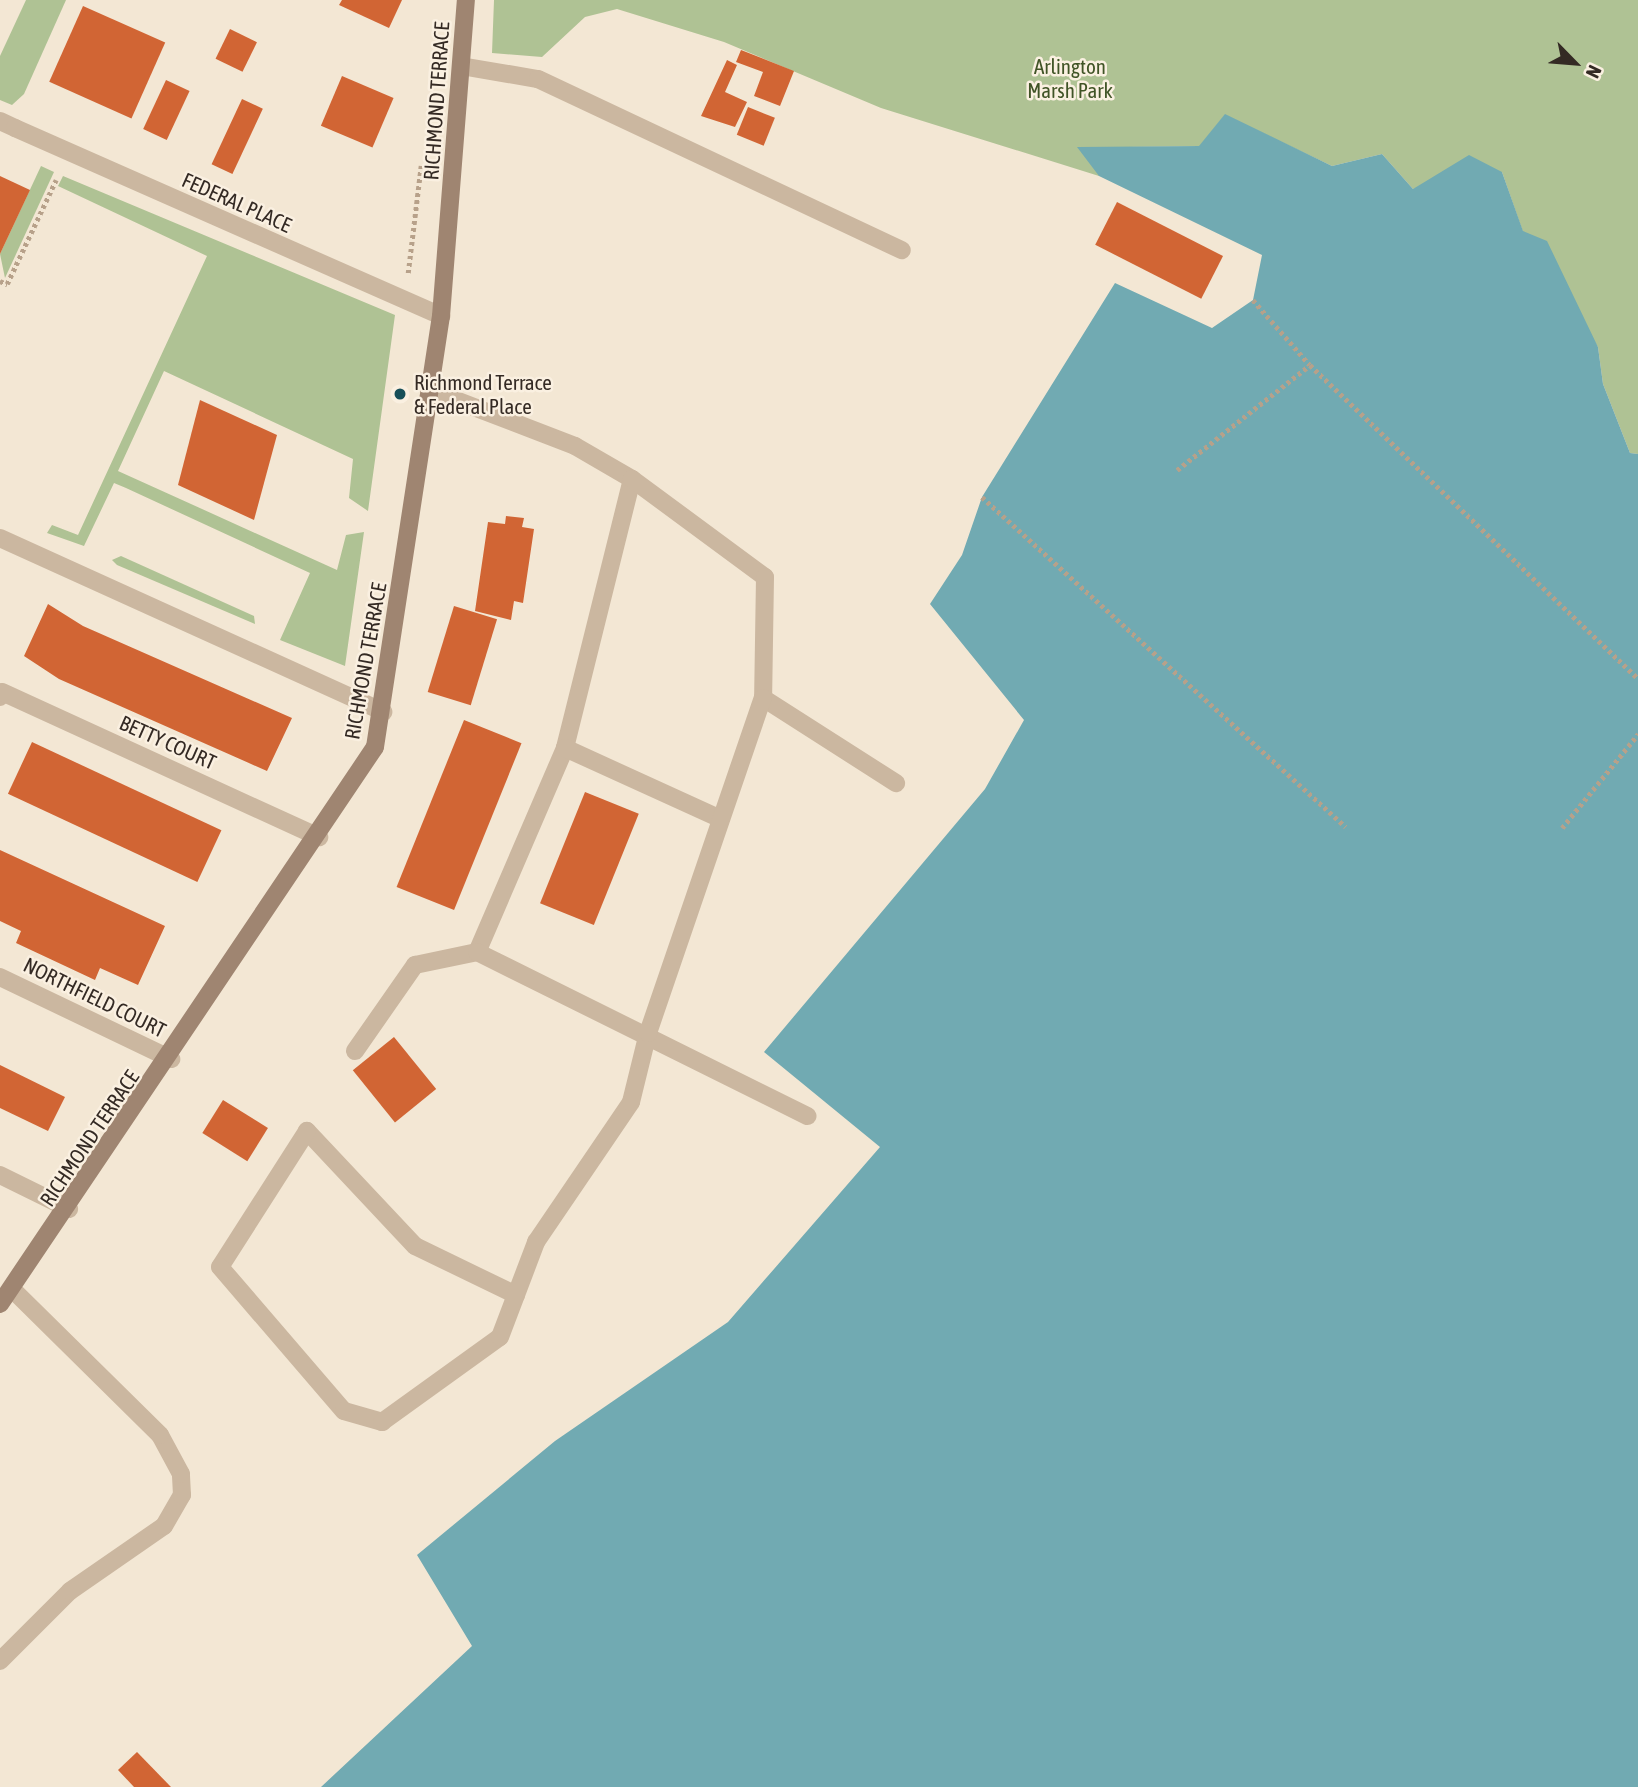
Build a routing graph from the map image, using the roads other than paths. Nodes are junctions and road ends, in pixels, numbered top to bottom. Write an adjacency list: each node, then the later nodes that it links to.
1 (466, 0): 2 (street, RICHMOND TERRACE)
2 (461, 66): 4 (street); 5 (street, RICHMOND TERRACE)
3 (7, 125): 5 (street, FEDERAL PLACE)
4 (902, 250)
5 (442, 316): 6 (street, RICHMOND TERRACE)
6 (432, 391): 7 (street); 11 (street, RICHMOND TERRACE)
7 (632, 479): 10 (street); 12 (street)
8 (0, 538): 11 (street)
9 (0, 697): 15 (street, BETTY COURT)
10 (763, 698): 13 (street); 14 (street)
11 (383, 712): 15 (street, RICHMOND TERRACE)
12 (565, 748): 14 (street); 16 (street)
13 (896, 783)
14 (721, 819): 18 (street)
15 (320, 837): 20 (street, RICHMOND TERRACE)
16 (477, 952): 18 (street); 19 (street)
17 (0, 977): 20 (street, NORTHFIELD COURT)
18 (648, 1033): 21 (street); 25 (street)
19 (355, 1051)
20 (171, 1059): 23 (street, RICHMOND TERRACE)
21 (808, 1116)
22 (0, 1175): 23 (street)
23 (69, 1209): 24 (street, RICHMOND TERRACE)
24 (12, 1289): 26 (street, RICHMOND TERRACE); 27 (street)
25 (516, 1295): 25 (street)
26 (0, 1304)
27 (0, 1661)

